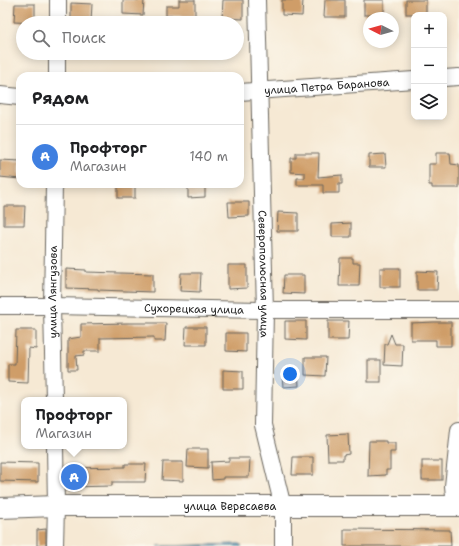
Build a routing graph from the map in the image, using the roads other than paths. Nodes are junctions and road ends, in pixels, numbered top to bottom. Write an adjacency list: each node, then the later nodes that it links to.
1 (58, 0): 3 (street)
2 (257, 0): 9 (street, Северополюсная улица)
3 (58, 16)
4 (57, 60): 5 (street)
5 (57, 72)
6 (459, 77): 7 (street)
7 (447, 78)
8 (411, 80): 9 (street, улица Петра Баранова)
9 (259, 91): 10 (street, улица Петра Баранова); 16 (street, Северополюсная улица)
10 (244, 92)
11 (0, 95): 12 (street)
12 (16, 97)
13 (54, 188): 15 (street, улица Лянгузова)
14 (0, 306): 15 (street, Сухорецкая улица)
15 (52, 306): 16 (street, Сухорецкая улица); 18 (street, улица Лянгузова)
16 (265, 310): 17 (street, Сухорецкая улица); 23 (street, Северополюсная улица)
17 (459, 310)
18 (54, 397)
19 (459, 430): 22 (street)
20 (55, 449): 21 (street)
21 (56, 506): 23 (main road, улица Вересаева); 24 (main road, улица Вересаева); 25 (street)
22 (457, 506): 23 (main road, улица Вересаева)
23 (283, 507): 26 (street, Северополюсная улица)
24 (0, 508)
25 (55, 546)
26 (283, 546)

